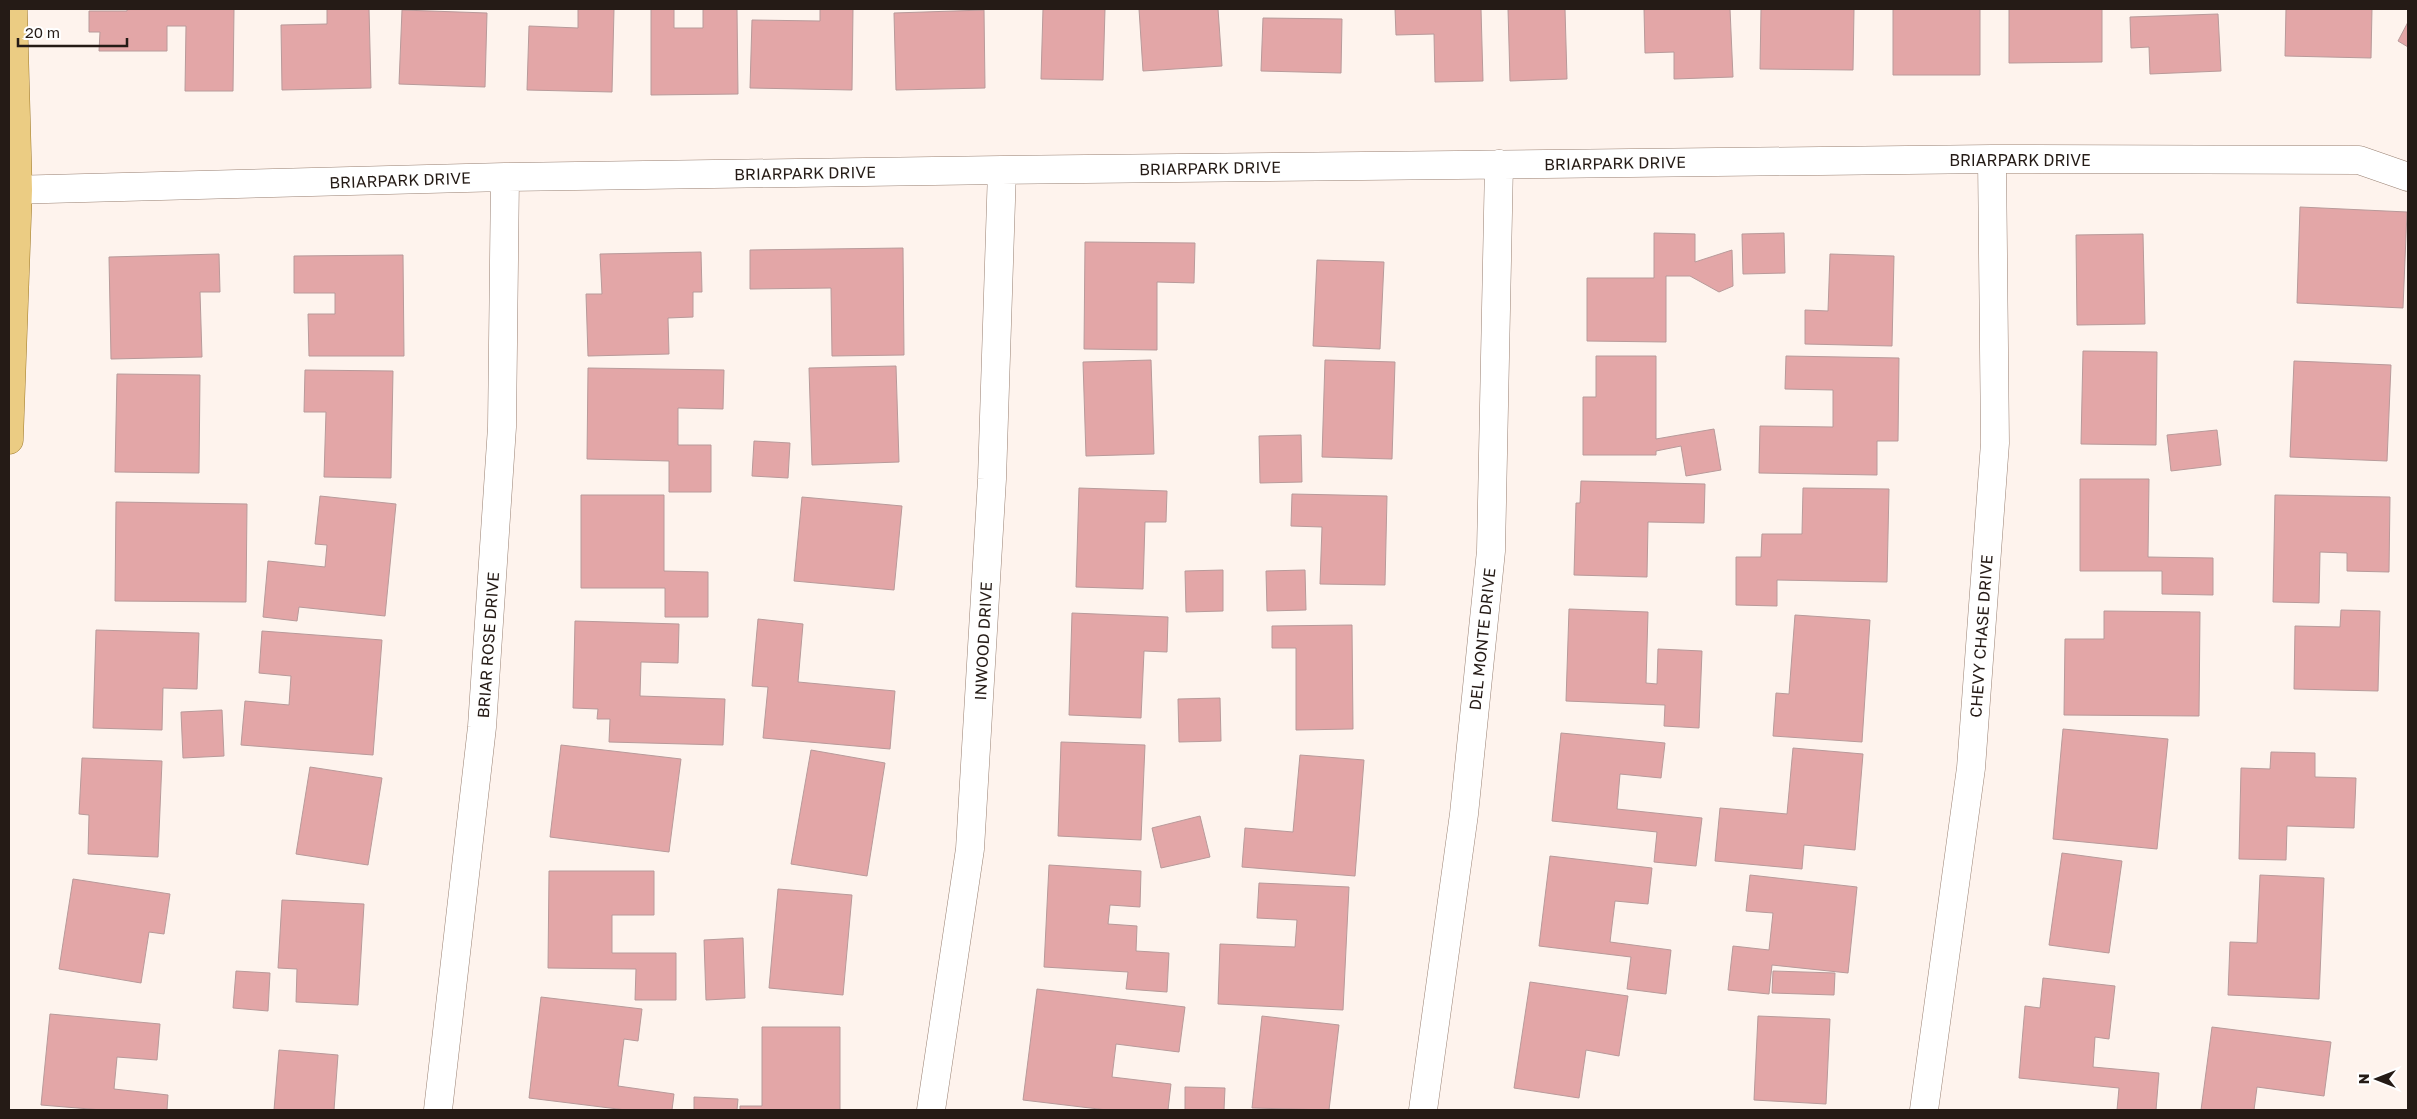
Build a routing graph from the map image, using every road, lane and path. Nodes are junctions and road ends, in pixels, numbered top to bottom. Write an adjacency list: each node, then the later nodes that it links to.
1 (13, 9): 7 (main road)
2 (1992, 159): 3 (street, BRIARPARK DRIVE); 6 (street, BRIARPARK DRIVE); 12 (street, CHEVY CHASE DRIVE)
3 (1499, 164): 4 (street, BRIARPARK DRIVE); 11 (street, DEL MONTE DRIVE)
4 (1002, 170): 5 (street, BRIARPARK DRIVE); 10 (street, INWOOD DRIVE)
5 (505, 177): 7 (street, BRIARPARK DRIVE); 9 (street, BRIAR ROSE DRIVE)
6 (2408, 177)
7 (13, 190): 8 (main road)
8 (9, 440)
9 (438, 1110)
10 (931, 1110)
11 (1424, 1110)
12 (1924, 1110)

